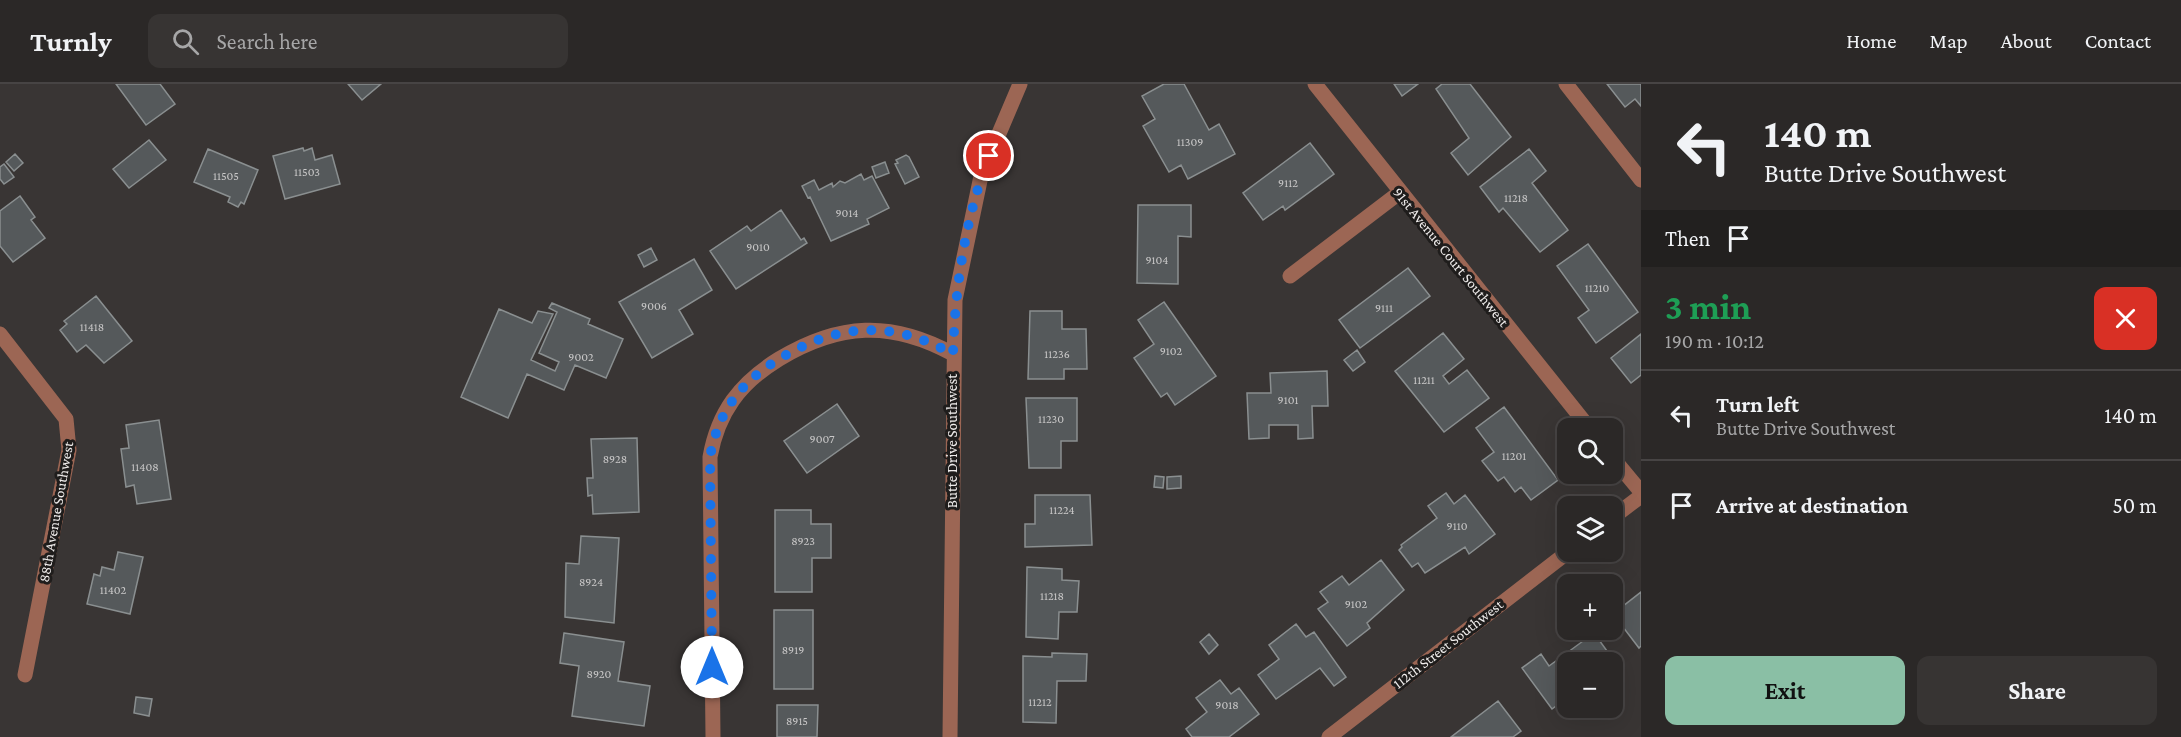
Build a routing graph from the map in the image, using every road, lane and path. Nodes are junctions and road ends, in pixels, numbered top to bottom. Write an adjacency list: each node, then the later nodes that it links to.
1 (1020, 84): 8 (street, Butte Drive Southwest)
2 (1315, 84): 5 (street, 91st Avenue Court Southwest)
3 (1566, 84): 4 (street)
4 (1641, 180)
5 (1399, 193): 6 (street); 9 (street, 91st Avenue Court Southwest)
6 (1290, 276)
7 (0, 334): 14 (street, 88th Avenue Southwest)
8 (953, 354): 15 (street); 16 (street, Butte Drive Southwest)
9 (1581, 418)
10 (1623, 471): 11 (street)
11 (1641, 494): 12 (street)
12 (1623, 509)
13 (1557, 561): 17 (street, 112th Street Southwest)
14 (25, 675)
15 (713, 737)
16 (950, 737)
17 (1329, 737)

